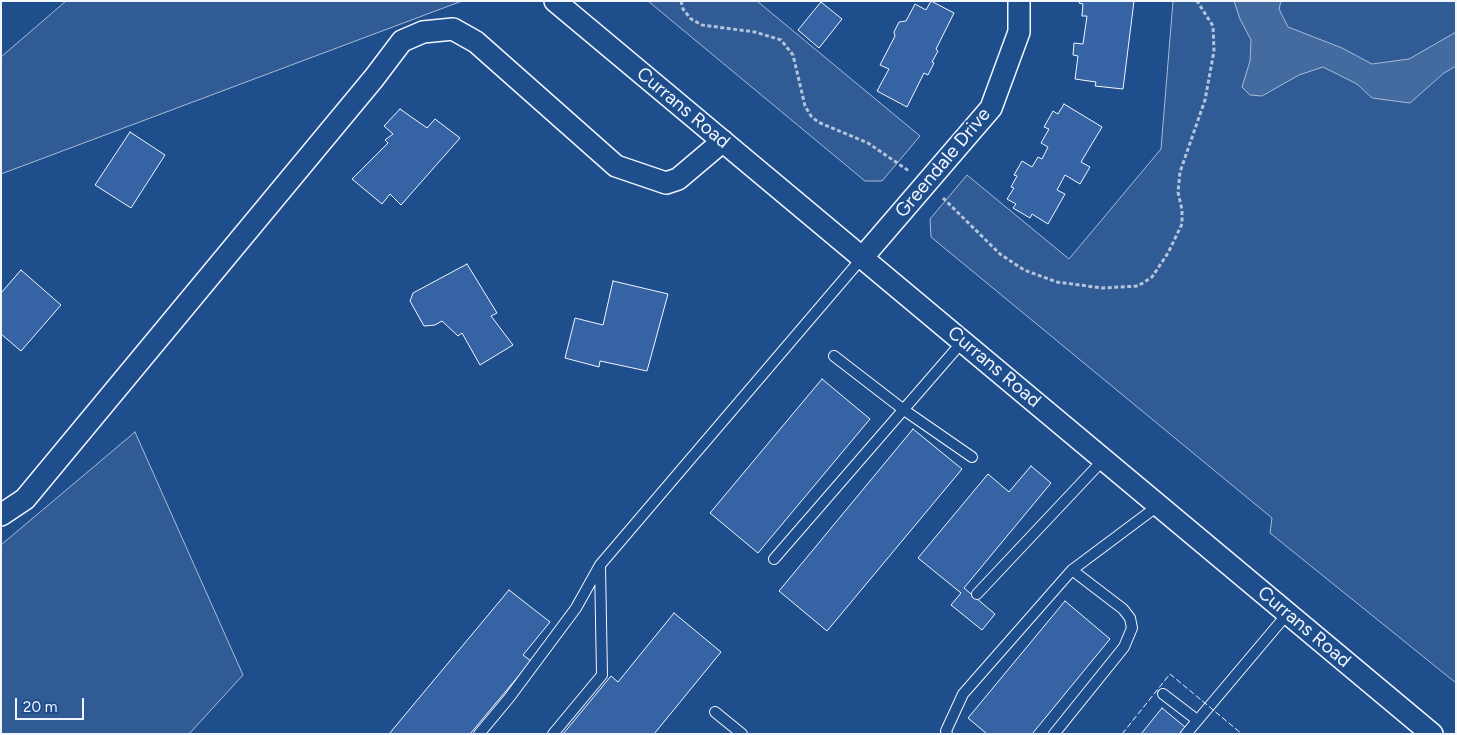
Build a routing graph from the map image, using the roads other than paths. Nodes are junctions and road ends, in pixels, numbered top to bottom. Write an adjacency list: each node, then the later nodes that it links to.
1 (555, 1): 3 (street, Currans Road)
2 (1019, 1): 4 (street, Greendale Drive)
3 (724, 142): 4 (street, Currans Road); 11 (street)
4 (862, 258): 5 (street, Currans Road); 13 (lane)
5 (963, 342): 7 (lane); 9 (street, Currans Road)
6 (834, 356): 7 (lane)
7 (904, 410): 8 (lane); 12 (lane)
8 (972, 457)
9 (1104, 460): 10 (street, Currans Road); 15 (lane)
10 (1159, 506): 14 (lane); 16 (street, Currans Road)
11 (1, 515)
12 (774, 559)
13 (600, 564): 20 (lane); 21 (lane)
14 (1072, 570): 23 (lane); 24 (lane)
15 (977, 594)
16 (1288, 613): 19 (lane); 26 (street, Currans Road)
17 (1163, 694): 19 (lane)
18 (715, 712): 22 (lane)
19 (1197, 720): 25 (lane)
20 (479, 734)
21 (553, 734)
22 (742, 734)
23 (947, 734)
24 (1054, 734)
25 (1186, 734)
26 (1432, 734)

